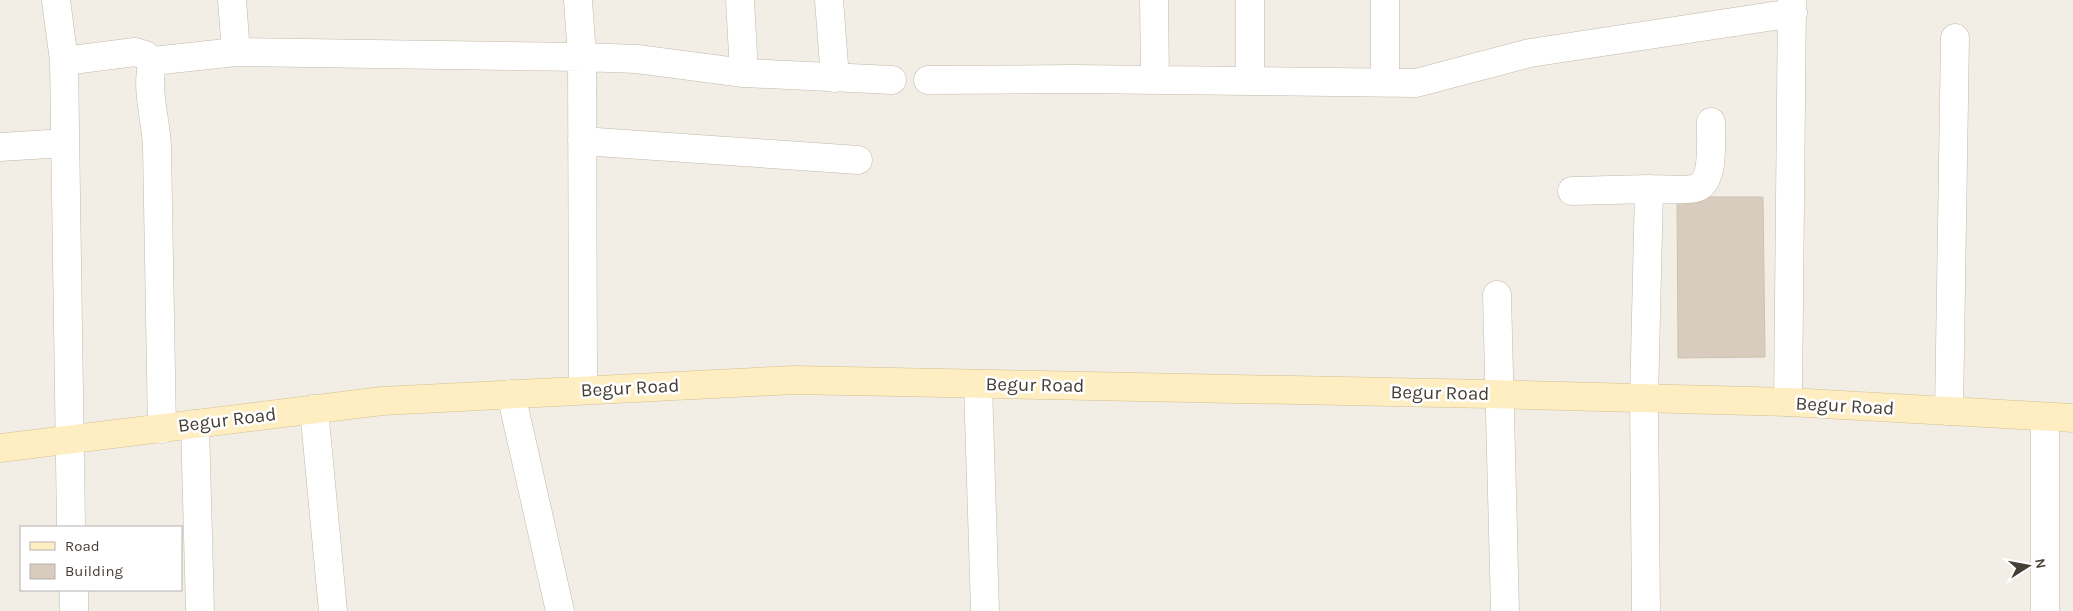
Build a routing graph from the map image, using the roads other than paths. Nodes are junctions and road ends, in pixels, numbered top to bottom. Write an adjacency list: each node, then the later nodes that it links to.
1 (56, 0): 13 (street)
2 (232, 0): 11 (street)
3 (578, 0): 12 (street)
4 (740, 0): 15 (street)
5 (830, 0): 16 (street)
6 (1154, 0): 19 (street)
7 (1250, 0): 20 (street)
8 (1385, 0): 21 (street)
9 (1793, 6): 21 (street); 35 (street)
10 (1955, 38): 37 (street)
11 (236, 52): 12 (street); 14 (street)
12 (582, 57): 15 (street); 23 (street)
13 (64, 61): 14 (street); 24 (street)
14 (153, 61): 41 (street)
15 (744, 73): 16 (street)
16 (834, 78): 17 (street)
17 (892, 80)
18 (928, 80): 19 (street)
19 (1155, 80): 20 (street)
20 (1250, 81): 21 (street)
21 (1385, 83)
22 (1710, 122): 27 (street)
23 (582, 141): 26 (street); 31 (street)
24 (64, 143): 25 (street); 42 (street)
25 (0, 147)
26 (858, 160)
27 (1649, 189): 28 (street); 34 (street)
28 (1572, 191)
29 (1497, 294): 33 (street)
30 (978, 384): 31 (main road, Begur Road); 33 (main road, Begur Road); 50 (street)
31 (582, 390): 32 (main road, Begur Road)
32 (511, 394): 36 (main road, Begur Road); 49 (street)
33 (1500, 394): 34 (main road, Begur Road); 51 (street)
34 (1644, 400): 35 (main road, Begur Road); 52 (street)
35 (1788, 402): 37 (main road, Begur Road)
36 (314, 409): 40 (main road, Begur Road); 48 (street)
37 (1949, 411): 38 (main road, Begur Road)
38 (2045, 417): 39 (main road, Begur Road); 53 (street)
39 (2073, 418)
40 (195, 424): 41 (main road, Begur Road); 47 (street)
41 (162, 429): 42 (main road, Begur Road)
42 (69, 440): 43 (main road, Begur Road); 44 (street)
43 (0, 448)
44 (72, 526)
45 (74, 591): 46 (street)
46 (74, 611)
47 (200, 611)
48 (333, 611)
49 (560, 611)
50 (984, 611)
51 (1505, 611)
52 (1646, 611)
53 (2045, 611)

